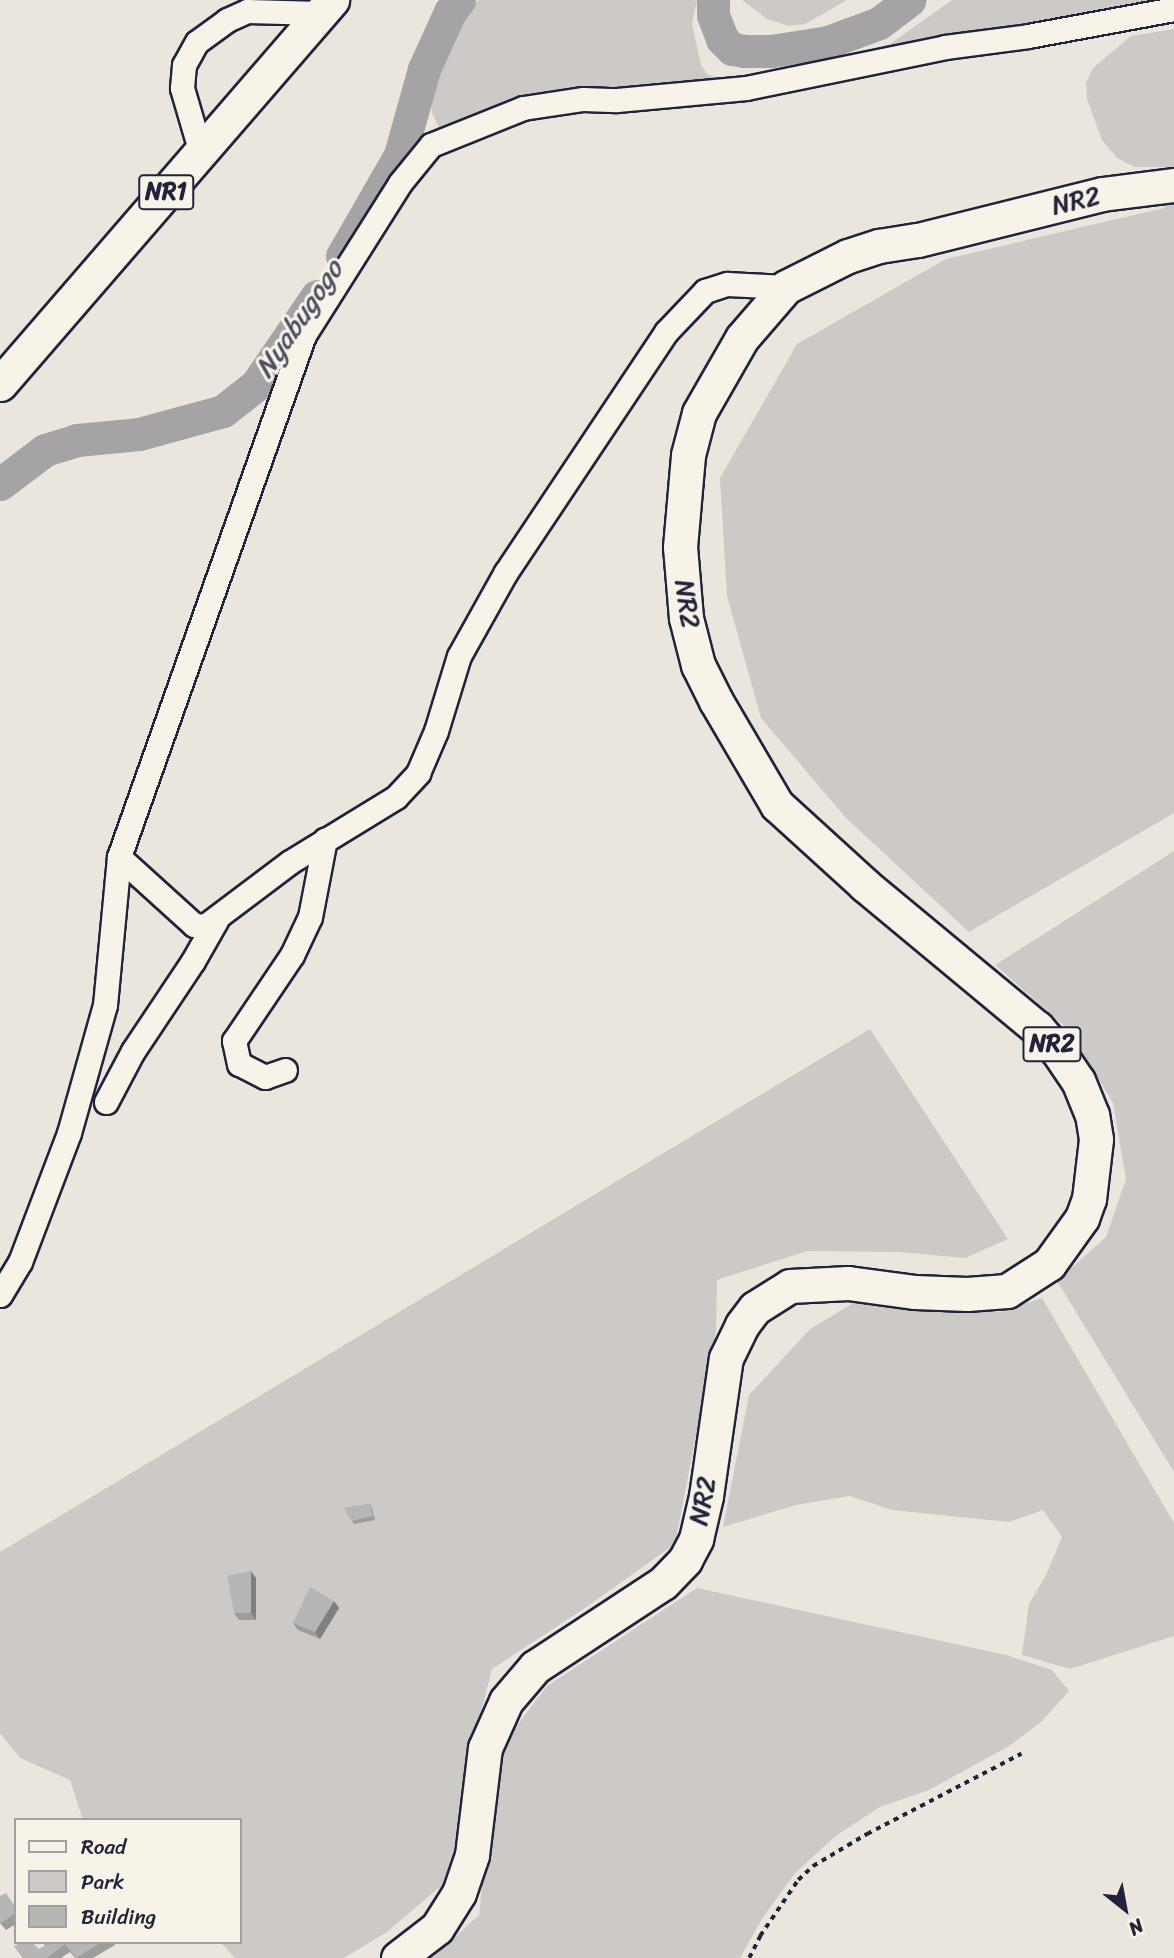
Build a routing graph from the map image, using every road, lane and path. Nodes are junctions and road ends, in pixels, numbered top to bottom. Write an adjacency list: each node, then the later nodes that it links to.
1 (326, 6): 3 (highway, NR1); 3 (street)
2 (1174, 9): 8 (street)
3 (201, 153): 6 (highway, NR1)
4 (1174, 186): 5 (highway, NR2 / NR2)
5 (786, 287): 7 (street); 14 (highway, NR2 / NR2)
6 (0, 384)
7 (325, 839): 9 (street); 10 (street)
8 (118, 857): 9 (street); 12 (street)
9 (217, 919): 11 (street)
10 (285, 1070)
11 (106, 1102)
12 (0, 1295)
13 (1021, 1754): 15 (path)
14 (398, 1958)
15 (749, 1958)

